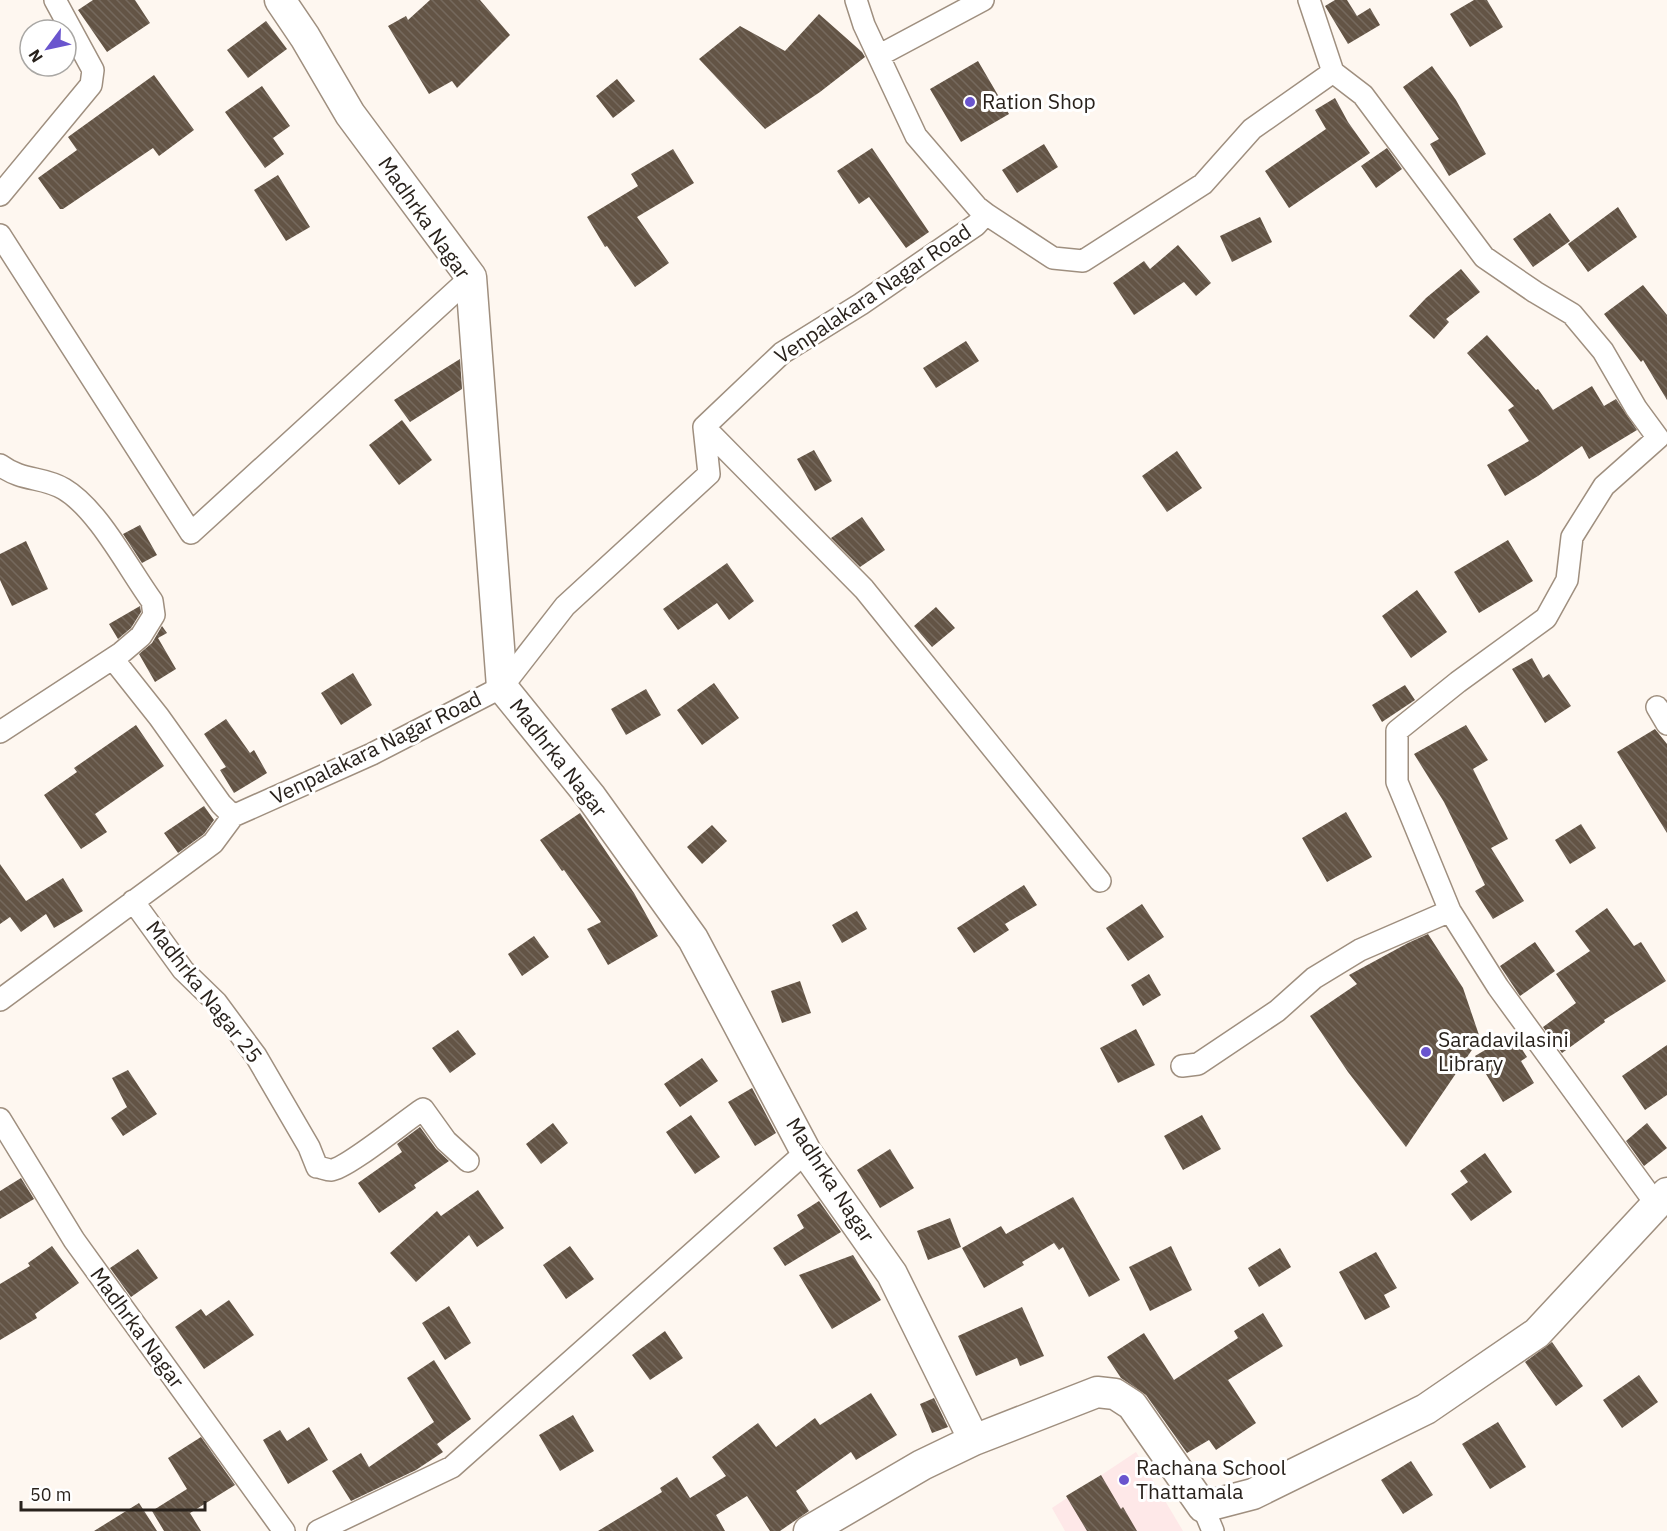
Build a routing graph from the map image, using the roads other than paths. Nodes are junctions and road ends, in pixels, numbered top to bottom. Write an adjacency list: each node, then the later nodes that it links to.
1 (55, 0): 8 (street)
2 (280, 0): 11 (street, Madhrka Nagar)
3 (856, 0): 6 (street)
4 (983, 0): 6 (street)
5 (1309, 0): 7 (street)
6 (880, 55): 9 (street)
7 (1333, 72): 9 (street); 13 (street)
8 (0, 195)
9 (981, 211): 12 (street, Venpalakara Nagar Road)
10 (0, 235): 11 (street)
11 (471, 277): 16 (street, Madhrka Nagar)
12 (704, 427): 16 (street, Venpalakara Nagar Road); 19 (street)
13 (1663, 436): 21 (street)
14 (0, 465): 15 (street)
15 (113, 658): 17 (street); 18 (street)
16 (502, 687): 18 (street, Venpalakara Nagar Road); 25 (street, Madhrka Nagar)
17 (0, 732)
18 (233, 816): 20 (street, Venpalakara Nagar Road)
19 (1100, 881)
20 (133, 901): 22 (street, Venpalakara Nagar Road); 26 (street, Madhrka Nagar 25)
21 (1450, 911): 23 (street); 27 (street)
22 (0, 1000)
23 (1182, 1066)
24 (0, 1119): 30 (street, Madhrka Nagar)
25 (806, 1152): 28 (street, Madhrka Nagar); 31 (street)
26 (468, 1161)
27 (1661, 1198): 29 (street)
28 (974, 1440): 29 (street); 32 (street)
29 (1208, 1519)
30 (284, 1531)
31 (318, 1531)
32 (809, 1531)

